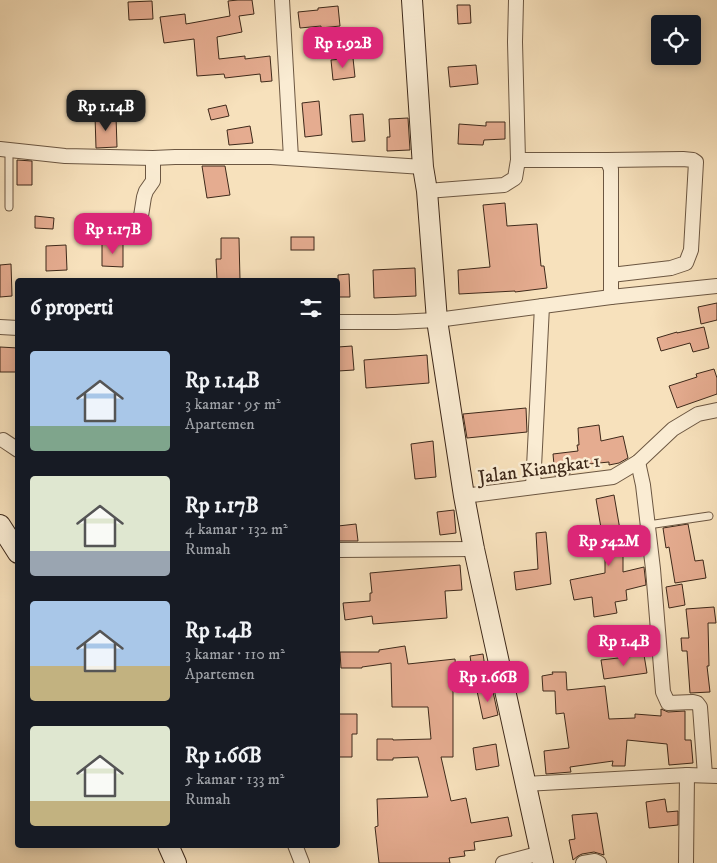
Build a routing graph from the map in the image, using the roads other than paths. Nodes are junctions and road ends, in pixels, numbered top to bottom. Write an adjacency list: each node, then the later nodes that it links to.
1 (282, 0): 6 (street)
2 (412, 0): 9 (street)
3 (516, 0): 7 (street)
4 (4, 149): 5 (street); 11 (lane)
5 (153, 158): 6 (street); 12 (street)
6 (291, 158): 9 (street)
7 (518, 160): 8 (street); 10 (street)
8 (606, 160): 13 (street); 13 (street)
9 (423, 167): 10 (street)
10 (428, 191): 16 (street)
11 (9, 207)
12 (141, 216)
13 (610, 286): 14 (street); 15 (street)
14 (717, 286)
15 (542, 306): 16 (street); 24 (street)
16 (436, 320): 17 (street); 25 (street)
17 (340, 322)
18 (0, 327): 19 (street)
19 (15, 328)
20 (717, 410): 23 (street, Jalan Kiangkat 1)
21 (3, 440): 22 (street)
22 (15, 448)
23 (638, 462): 24 (street, Jalan Kiangkat 1); 27 (street)
24 (533, 487): 25 (street, Jalan Kiangkat 1)
25 (464, 496): 30 (street)
26 (709, 516): 27 (lane)
27 (648, 524): 33 (street)
28 (0, 526): 29 (street)
29 (15, 548)
30 (474, 549): 31 (street); 34 (street)
31 (340, 550)
32 (687, 775): 33 (street); 34 (street); 43 (street)
33 (711, 775)
34 (525, 784): 37 (street)
35 (169, 848): 38 (street)
36 (296, 848): 39 (street)
37 (542, 858): 40 (street)
38 (176, 863)
39 (302, 863)
40 (503, 863)
41 (583, 863): 42 (street)
42 (598, 863)
43 (686, 863)

